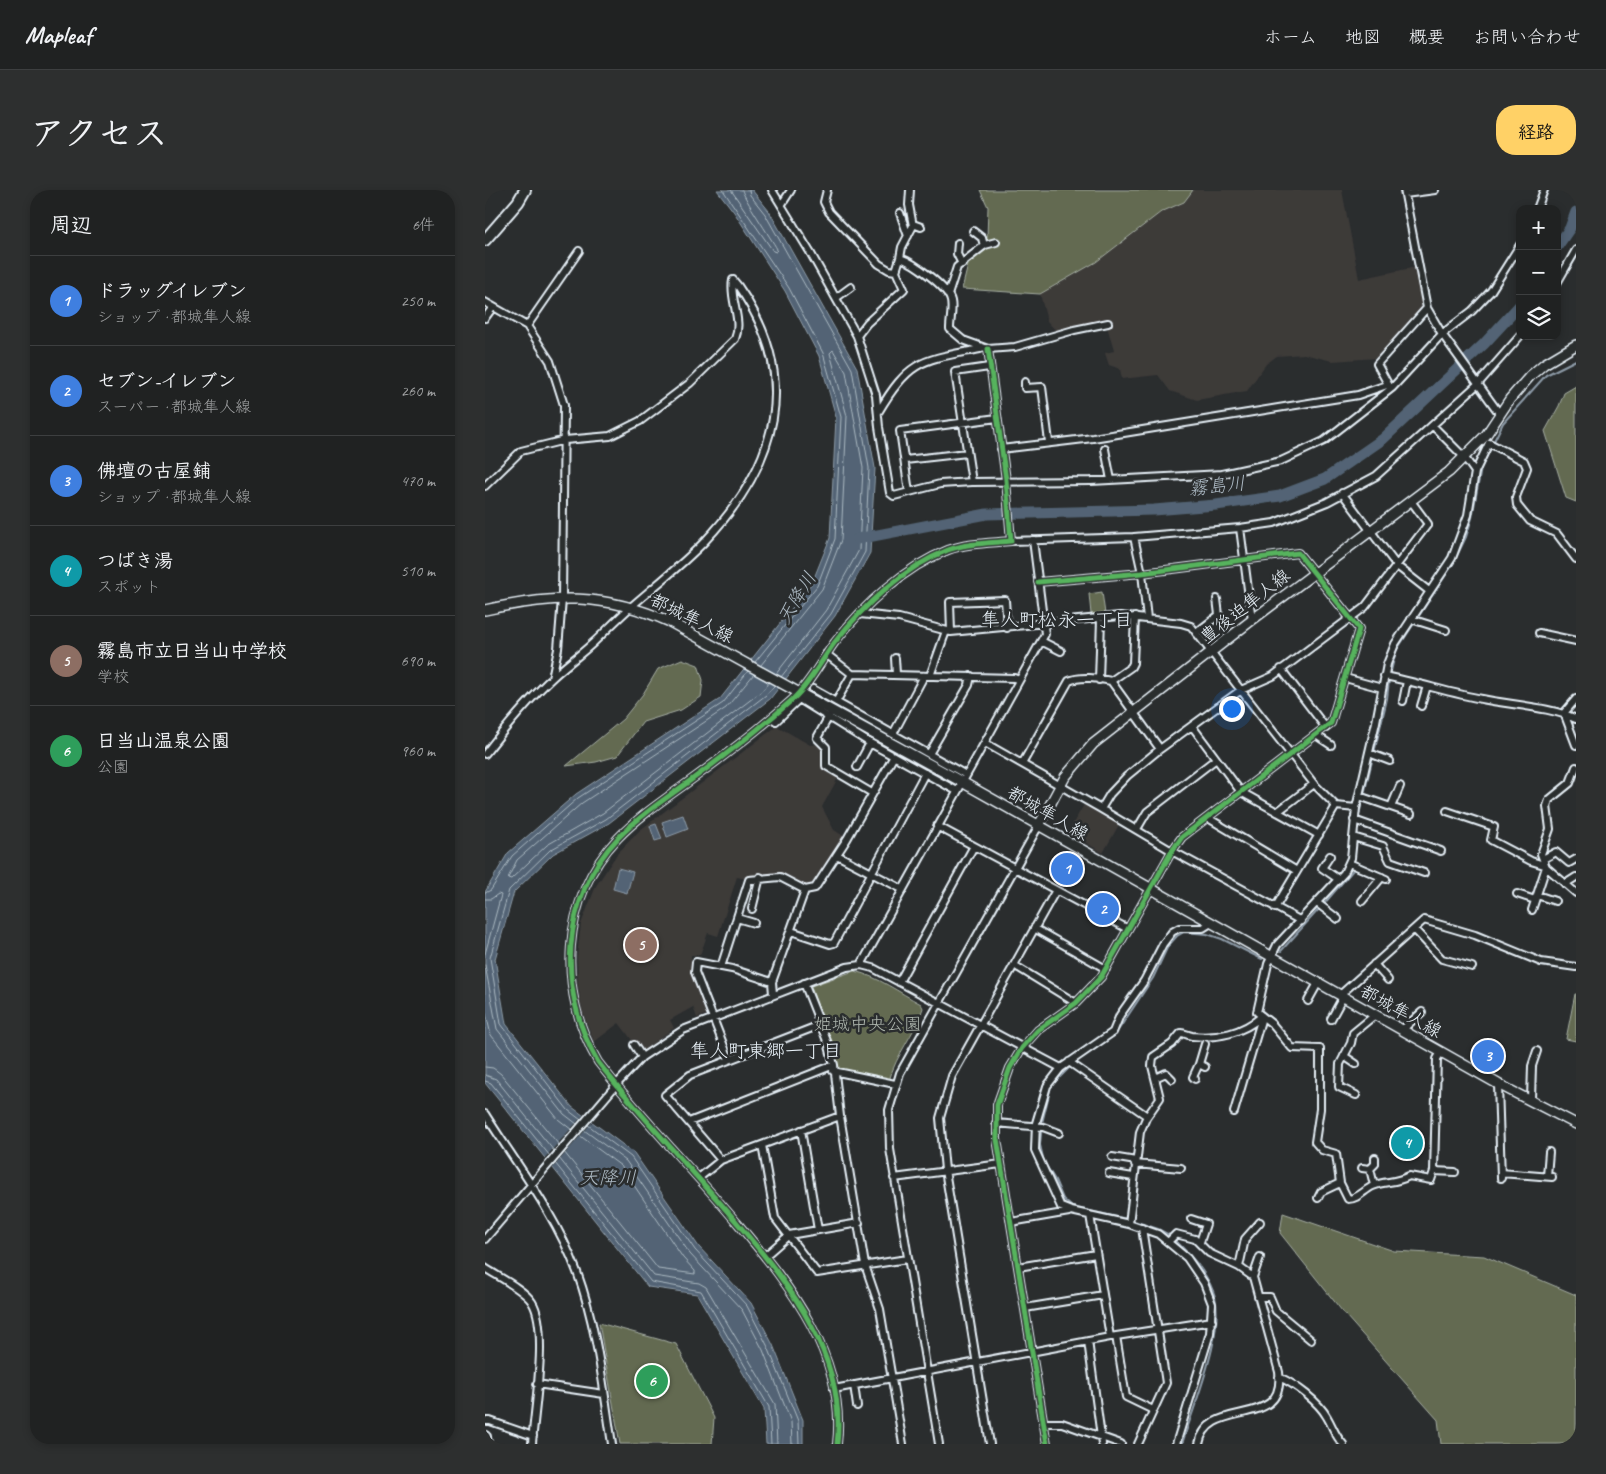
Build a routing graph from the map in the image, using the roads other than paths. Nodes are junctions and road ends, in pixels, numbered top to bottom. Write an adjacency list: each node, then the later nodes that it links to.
1 (525, 190): 16 (highway)
2 (772, 190): 9 (street)
3 (791, 190): 9 (street)
4 (827, 190): 25 (street)
5 (910, 190): 12 (street)
6 (1435, 190): 8 (street)
7 (1545, 190): 10 (street)
8 (1404, 192): 32 (street)
9 (782, 204): 29 (street)
10 (1539, 205)
11 (900, 213): 15 (street)
12 (913, 224): 13 (street); 15 (street)
13 (921, 227)
14 (973, 231): 19 (street)
15 (908, 236): 23 (street)
16 (485, 240)
17 (996, 242): 19 (street)
18 (958, 243): 24 (street)
19 (984, 246): 24 (street)
20 (1517, 250): 36 (street)
21 (1576, 250): 26 (street)
22 (579, 251): 35 (street)
23 (900, 258): 25 (street); 28 (street)
24 (962, 264): 28 (street)
25 (895, 272): 37 (street)
26 (1561, 276)
27 (851, 287): 29 (street)
28 (948, 295): 40 (street)
29 (836, 298): 37 (street)
30 (485, 302): 31 (street)
31 (493, 307): 33 (street); 35 (street)
32 (1427, 308): 36 (street); 44 (street)
33 (485, 318)
34 (1108, 323): 40 (street)
35 (527, 326): 50 (street)
36 (1442, 334): 43 (street); 44 (street)
37 (857, 336): 45 (street)
38 (1517, 340): 43 (street)
39 (1576, 345): 46 (main road, 豊後迫隼人線)
40 (985, 349): 41 (street); 45 (street)
41 (989, 367): 47 (street); 48 (street)
42 (1025, 382): 51 (street)
43 (1479, 384): 46 (street); 49 (street)
44 (1390, 387): 51 (street); 58 (street)
45 (879, 411): 62 (street)
46 (1499, 413): 55 (main road, 豊後迫隼人線)
47 (997, 418): 48 (street); 52 (street)
48 (963, 422): 54 (street); 56 (street)
49 (1433, 426): 55 (street); 63 (street)
50 (565, 440): 61 (street); 77 (street); 79 (street)
51 (1049, 442): 52 (street)
52 (1001, 449): 59 (street)
53 (1105, 449): 58 (street)
54 (967, 453): 56 (street); 60 (street)
55 (1465, 458): 57 (street); 64 (main road, 豊後迫隼人線)
56 (905, 460): 62 (street)
57 (1475, 472): 70 (street); 76 (street)
58 (1111, 480): 59 (street)
59 (1006, 481): 60 (street); 68 (street)
60 (971, 482): 62 (street)
61 (485, 486)
62 (909, 492)
63 (1342, 493): 65 (street); 66 (street)
64 (1411, 501): 66 (main road, 豊後迫隼人線); 72 (street)
65 (1240, 528): 67 (street); 71 (street)
66 (1371, 531): 72 (street); 74 (main road, 豊後迫隼人線)
67 (1134, 537): 69 (street); 73 (street)
68 (1011, 540): 69 (street); 81 (street)
69 (1033, 540): 75 (street)
70 (1576, 559)
71 (1246, 560): 73 (street); 74 (street); 87 (street)
72 (1397, 566): 76 (street); 83 (street)
73 (1142, 573): 75 (street); 85 (street)
74 (1314, 573): 83 (street); 87 (main road, 豊後迫隼人線)
75 (1038, 582): 88 (street)
76 (1429, 591): 86 (street)
77 (562, 598): 79 (main road, 都城隼人線); 80 (main road, 都城隼人線); 106 (street)
78 (1217, 599): 93 (street)
79 (633, 607): 106 (street); 116 (main road, 都城隼人線)
80 (485, 610)
81 (860, 614): 91 (street); 98 (street)
82 (1135, 617): 84 (street); 85 (street); 110 (street)
83 (1349, 617): 100 (street); 107 (street)
84 (1101, 619): 88 (street); 109 (street)
85 (1147, 619): 93 (street)
86 (1411, 619): 90 (street); 105 (street)
87 (1252, 620): 97 (main road, 豊後迫隼人線)
88 (1045, 625): 89 (street); 94 (street)
89 (1007, 628): 91 (street); 91 (street)
90 (1446, 630)
91 (948, 632): 103 (street)
92 (1539, 632): 95 (street)
93 (1197, 633): 97 (street)
94 (1041, 641): 96 (street); 108 (street)
95 (1576, 641)
96 (1061, 651)
97 (1212, 652): 115 (street); 121 (main road, 豊後迫隼人線)
98 (826, 654): 101 (street); 116 (street)
99 (895, 658): 102 (street)
100 (1281, 669): 115 (street); 127 (street)
101 (852, 674): 102 (street); 119 (street)
102 (896, 674): 103 (street)
103 (927, 676): 104 (street); 128 (street)
104 (971, 676): 108 (street); 137 (street)
105 (1388, 676): 111 (street); 113 (street)
106 (552, 678): 136 (street)
107 (1345, 678): 113 (street); 127 (street)
108 (1019, 680): 131 (street)
109 (1099, 680): 110 (street); 142 (street)
110 (1111, 681): 121 (street)
111 (1407, 681): 112 (street); 118 (street)
112 (1427, 686): 120 (street); 122 (street)
113 (1382, 688): 135 (street)
114 (813, 689): 119 (street)
115 (1241, 690): 126 (street); 138 (street)
116 (797, 691): 124 (street); 146 (main road, 都城隼人線)
117 (1576, 699): 122 (street)
118 (1403, 701)
119 (836, 702): 128 (street)
120 (1421, 706)
121 (1132, 713): 134 (street); 148 (main road, 豊後迫隼人線)
122 (1564, 713): 125 (street); 133 (street)
123 (829, 716): 124 (street); 130 (street); 152 (street)
124 (772, 718): 249 (street)
125 (1576, 719)
126 (1192, 726): 134 (street); 140 (street)
127 (1326, 728): 129 (street)
128 (893, 734): 137 (street)
129 (1316, 735): 132 (street); 138 (street)
130 (870, 743): 139 (street); 143 (street)
131 (985, 743): 142 (street); 146 (street)
132 (1331, 745)
133 (1576, 745)
134 (1160, 749): 157 (street)
135 (1369, 753): 141 (street); 153 (street)
136 (485, 754)
137 (929, 754): 146 (street)
138 (1290, 755): 147 (street); 151 (street)
139 (894, 756): 145 (street); 152 (street)
140 (1217, 759): 151 (street); 165 (street)
141 (1390, 761)
142 (1022, 764): 148 (street)
143 (857, 766)
144 (1576, 767): 175 (street)
145 (925, 773): 150 (street); 178 (street)
146 (964, 778): 150 (street); 164 (main road, 都城隼人線)
147 (1314, 784): 154 (street); 159 (street)
148 (1060, 786): 157 (street); 164 (main road, 豊後迫隼人線)
149 (1400, 786): 155 (street)
150 (957, 791): 163 (street)
151 (1241, 792): 159 (street); 161 (street)
152 (872, 793): 171 (street)
153 (1359, 796): 155 (street); 156 (street)
154 (1335, 806): 156 (street); 166 (street)
155 (1391, 807): 160 (street)
156 (1356, 808): 162 (street)
157 (1101, 809): 165 (street)
158 (1447, 811): 175 (street)
159 (1277, 812): 166 (street)
160 (1411, 814)
161 (1208, 818): 169 (street); 177 (street)
162 (1357, 821): 167 (street); 170 (street)
163 (937, 826): 168 (street); 185 (street)
164 (1038, 827): 176 (street); 187 (main road, 都城隼人線)
165 (1137, 829): 169 (street)
166 (1319, 835): 177 (street)
167 (1356, 838): 174 (street); 179 (street)
168 (974, 846): 176 (street); 216 (street)
169 (1172, 851): 187 (street); 194 (street)
170 (1441, 851)
171 (837, 855): 178 (street); 184 (street)
172 (1330, 856): 182 (street)
173 (1576, 859): 175 (street)
174 (1349, 863): 182 (street); 191 (street)
175 (1544, 864): 183 (street); 190 (street)
176 (1015, 867): 186 (street); 222 (street)
177 (1297, 871): 194 (street)
178 (871, 873): 185 (street); 205 (street)
179 (1424, 873)
180 (1576, 876): 183 (street)
181 (760, 877): 184 (street); 195 (street); 197 (street)
182 (1338, 879): 193 (street)
183 (1565, 884): 188 (street)
184 (805, 890): 205 (street)
185 (902, 890): 208 (street)
186 (1056, 890): 202 (street); 204 (street)
187 (1151, 890): 201 (main road, 都城隼人線); 204 (street)
188 (1576, 892)
189 (1517, 894): 190 (street)
190 (1536, 898): 192 (street); 196 (street)
191 (1362, 900)
192 (1555, 901)
193 (1318, 903): 198 (street); 199 (street)
194 (1275, 908): 199 (street)
195 (752, 909)
196 (1532, 910)
197 (737, 918): 200 (street); 210 (street)
198 (1338, 919)
199 (1301, 921): 206 (street)
200 (754, 923)
201 (1211, 923): 206 (main road, 都城隼人線); 240 (street)
202 (1035, 928): 209 (street); 213 (street)
203 (1414, 929): 207 (street); 211 (street); 212 (street)
204 (1128, 930): 213 (street)
205 (791, 931): 215 (street)
206 (1271, 956): 218 (main road, 都城隼人線); 226 (street)
207 (1375, 964): 214 (street); 220 (street)
208 (861, 965): 216 (street); 217 (street)
209 (1014, 965): 223 (street); 229 (street)
210 (721, 967): 215 (street); 227 (street)
211 (1472, 967)
212 (1576, 967)
213 (1106, 969): 223 (street)
214 (1388, 980)
215 (772, 982): 219 (street)
216 (899, 982): 222 (street)
217 (804, 983): 219 (street); 230 (street)
218 (1318, 983): 220 (main road, 都城隼人線); 221 (street)
219 (773, 994): 227 (street)
220 (1342, 996): 225 (main road, 都城隼人線); 228 (street)
221 (1308, 1001)
222 (939, 1002): 229 (street); 247 (street)
223 (1076, 1003): 234 (street)
224 (1422, 1012): 231 (street)
225 (1375, 1015): 231 (main road, 都城隼人線); 237 (street)
226 (1262, 1016): 232 (street); 252 (street); 280 (street)
227 (713, 1018): 238 (street); 239 (street)
228 (1331, 1019)
229 (980, 1024): 234 (street); 272 (street)
230 (820, 1025): 239 (street); 242 (street)
231 (1402, 1030): 236 (main road, 都城隼人線)
232 (1189, 1036): 244 (street); 245 (street)
233 (634, 1045): 238 (street)
234 (1022, 1048): 243 (street); 257 (street)
235 (1537, 1051): 251 (street)
236 (1441, 1052): 248 (main road, 都城隼人線); 273 (street)
237 (1344, 1056): 241 (street); 250 (street)
238 (642, 1057): 249 (street)
239 (729, 1059): 256 (street)
240 (1071, 1064): 243 (street); 255 (street)
241 (1357, 1064)
242 (833, 1068): 247 (street); 254 (street); 256 (street)
243 (1061, 1068): 259 (street)
244 (1155, 1078): 246 (street); 255 (street)
245 (1195, 1079)
246 (1172, 1080)
247 (895, 1084): 278 (street)
248 (1498, 1084): 251 (main road, 都城隼人線); 263 (street)
249 (615, 1086): 277 (street); 279 (street)
250 (1356, 1095)
251 (1531, 1100): 258 (main road, 都城隼人線)
252 (1234, 1112)
253 (485, 1114): 279 (street)
254 (840, 1116): 260 (street); 287 (street)
255 (1147, 1116): 267 (street)
256 (689, 1122): 266 (street)
257 (996, 1123): 259 (street); 268 (street)
258 (1576, 1124)
259 (1039, 1126): 261 (street); 283 (street)
260 (801, 1130): 262 (street); 291 (street)
261 (1059, 1133)
262 (762, 1145): 266 (street); 292 (street)
263 (1549, 1152)
264 (1112, 1157): 267 (street)
265 (1375, 1158): 271 (street)
266 (721, 1160): 277 (street)
267 (1135, 1163): 269 (street); 276 (street)
268 (1001, 1164): 272 (street); 288 (street)
269 (1181, 1168)
270 (1362, 1168): 271 (street)
271 (1370, 1169): 281 (street)
272 (945, 1170): 278 (street); 314 (street)
273 (1434, 1171): 274 (street); 281 (street)
274 (1455, 1172)
275 (1109, 1173): 276 (street)
276 (1133, 1177): 286 (street)
277 (700, 1178): 297 (street)
278 (894, 1178): 299 (street)
279 (531, 1183): 293 (street); 321 (street)
280 (1340, 1183): 281 (street); 282 (street)
281 (1374, 1185)
282 (1318, 1198)
283 (1071, 1211): 284 (street); 288 (street)
284 (1090, 1215): 286 (street); 296 (street)
285 (1191, 1219): 295 (street)
286 (1129, 1221): 290 (street)
287 (859, 1222): 291 (street); 300 (street)
288 (1011, 1222): 301 (street)
289 (1260, 1222): 302 (street)
290 (1142, 1228): 294 (street); 309 (street)
291 (818, 1230): 292 (street)
292 (789, 1235): 297 (street); 300 (street)
293 (485, 1239)
294 (1171, 1239): 295 (street); 308 (street)
295 (1200, 1242): 302 (street)
296 (1096, 1254): 301 (street); 305 (street)
297 (765, 1256): 320 (street)
298 (1259, 1256): 304 (street)
299 (907, 1259): 300 (street); 315 (street)
300 (865, 1265): 316 (street)
301 (1018, 1267): 307 (street)
302 (1239, 1267): 304 (street)
303 (485, 1268): 318 (street)
304 (1253, 1278): 306 (street)
305 (1103, 1296): 307 (street); 310 (street)
306 (1258, 1297): 311 (street); 317 (street)
307 (1025, 1308): 313 (street)
308 (1212, 1321): 309 (street); 340 (street)
309 (1158, 1329): 310 (street); 323 (street)
310 (1113, 1336): 312 (street); 323 (street)
311 (1311, 1340)
312 (1088, 1341): 313 (street); 326 (street)
313 (1032, 1352): 314 (street); 325 (street)
314 (975, 1363): 315 (street); 335 (street)
315 (927, 1371): 316 (street); 334 (street)
316 (891, 1377): 319 (street); 333 (street)
317 (1279, 1377): 341 (street); 342 (street)
318 (537, 1384): 321 (street); 327 (street)
319 (854, 1385): 320 (street); 322 (street)
320 (834, 1389): 332 (street)
321 (604, 1394): 331 (street)
322 (857, 1406)
323 (1153, 1410): 339 (street)
324 (485, 1421): 327 (street)
325 (1043, 1423): 326 (street); 336 (street)
326 (1100, 1435): 337 (street); 338 (street)
327 (533, 1436): 330 (street)
328 (485, 1438): 329 (highway)
329 (486, 1444)
330 (532, 1444)
331 (612, 1444)
332 (837, 1444)
333 (903, 1444)
334 (939, 1444)
335 (990, 1444)
336 (1047, 1444)
337 (1102, 1444)
338 (1121, 1444)
339 (1138, 1444)
340 (1176, 1444)
341 (1199, 1444)
342 (1343, 1444)

